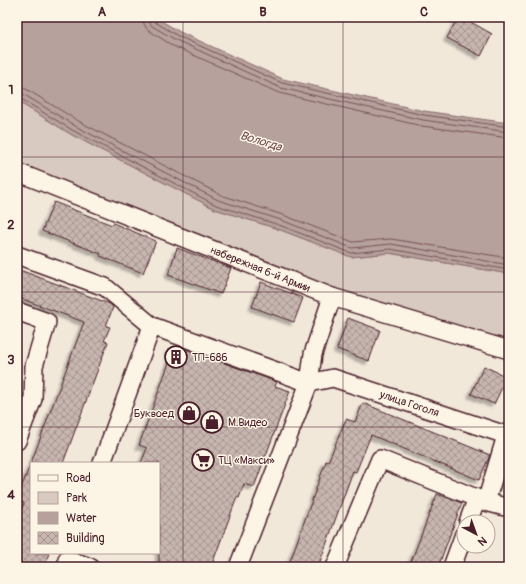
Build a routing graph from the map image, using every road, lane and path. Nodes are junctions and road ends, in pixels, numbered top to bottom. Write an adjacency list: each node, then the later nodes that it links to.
1 (17, 172): 3 (street, набережная 6-й Армии)
2 (17, 255): 5 (street)
3 (332, 297): 6 (street, набережная 6-й Армии); 7 (street)
4 (17, 311): 9 (street)
5 (152, 326): 7 (street); 10 (street)
6 (509, 350)
7 (309, 383): 8 (street, улица Гоголя); 17 (street)
8 (507, 436): 11 (street)
9 (17, 441)
10 (102, 462)
11 (482, 500): 12 (street); 13 (street); 18 (street)
12 (509, 508)
13 (473, 514)
14 (457, 554): 19 (street)
15 (67, 560): 16 (street)
16 (90, 567)
17 (238, 567)
18 (335, 567)
19 (452, 567)

